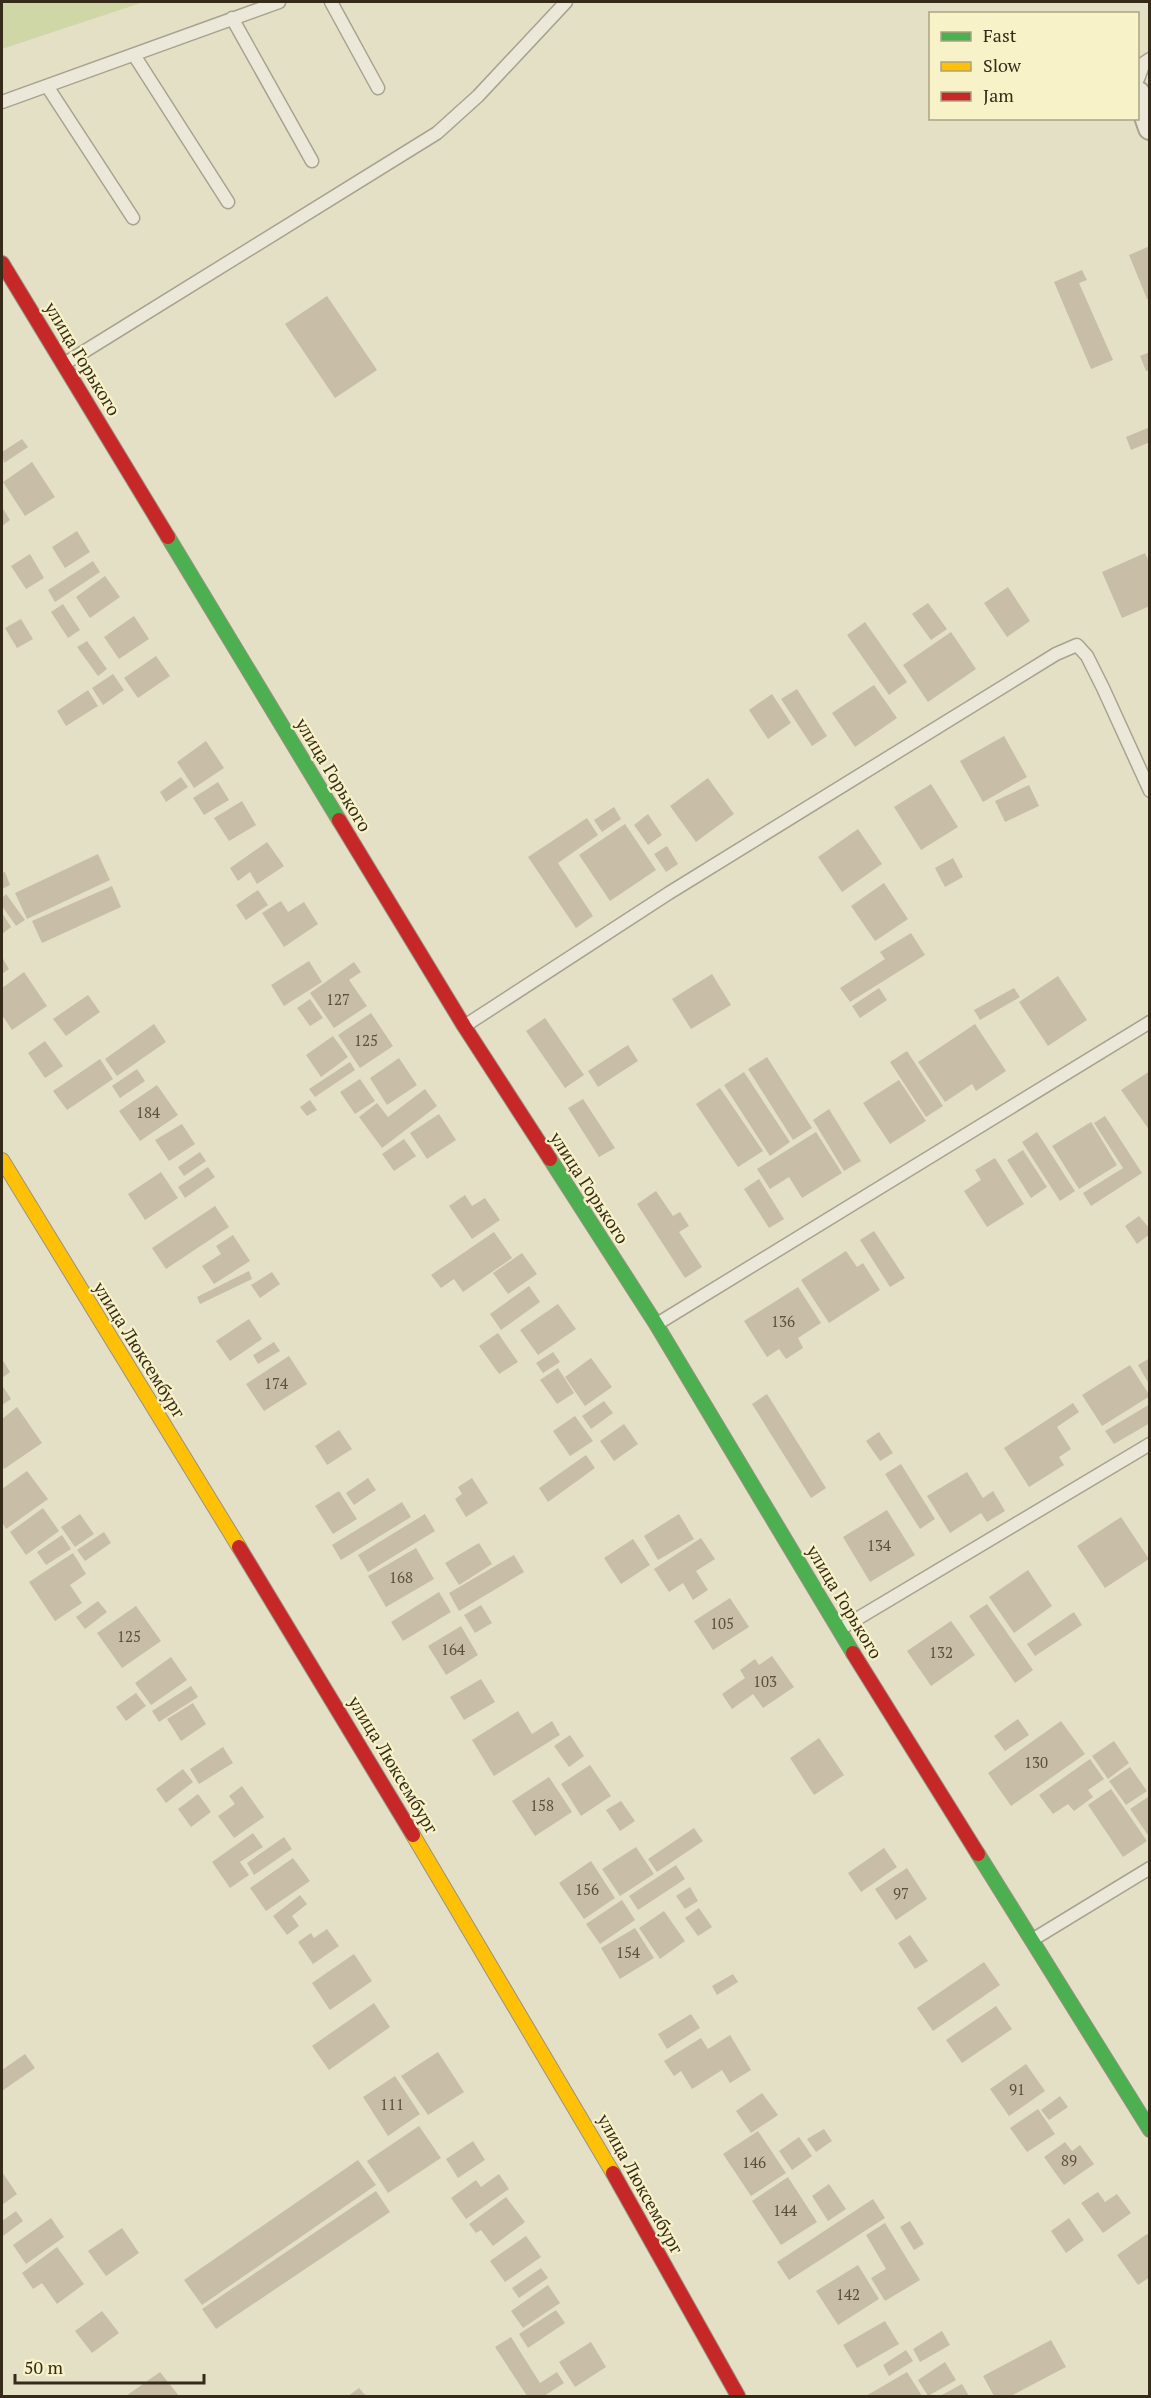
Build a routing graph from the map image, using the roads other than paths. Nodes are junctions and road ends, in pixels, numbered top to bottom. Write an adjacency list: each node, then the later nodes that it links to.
1 (279, 2): 4 (lane)
2 (331, 2): 9 (lane)
3 (566, 2): 17 (lane)
4 (232, 18): 5 (lane); 13 (lane)
5 (134, 55): 8 (lane); 14 (lane)
6 (1149, 59): 7 (lane)
7 (1139, 74)
8 (46, 86): 11 (lane); 15 (lane)
9 (378, 88)
10 (1139, 99): 12 (street)
11 (2, 102)
12 (1149, 128)
13 (312, 161)
14 (228, 202)
15 (133, 218)
16 (2, 263): 17 (street, улица Горького)
17 (64, 364): 20 (street, улица Горького)
18 (1149, 792): 20 (lane)
19 (1149, 1022): 22 (lane)
20 (464, 1026): 22 (street, улица Горького)
21 (2, 1160): 28 (street, улица Люксембург)
22 (656, 1324): 24 (street, улица Горького)
23 (1149, 1444): 24 (lane)
24 (838, 1630): 26 (street, улица Горького)
25 (1149, 1868): 26 (lane)
26 (1031, 1941): 27 (street, улица Горького)
27 (1149, 2130)
28 (738, 2397)

